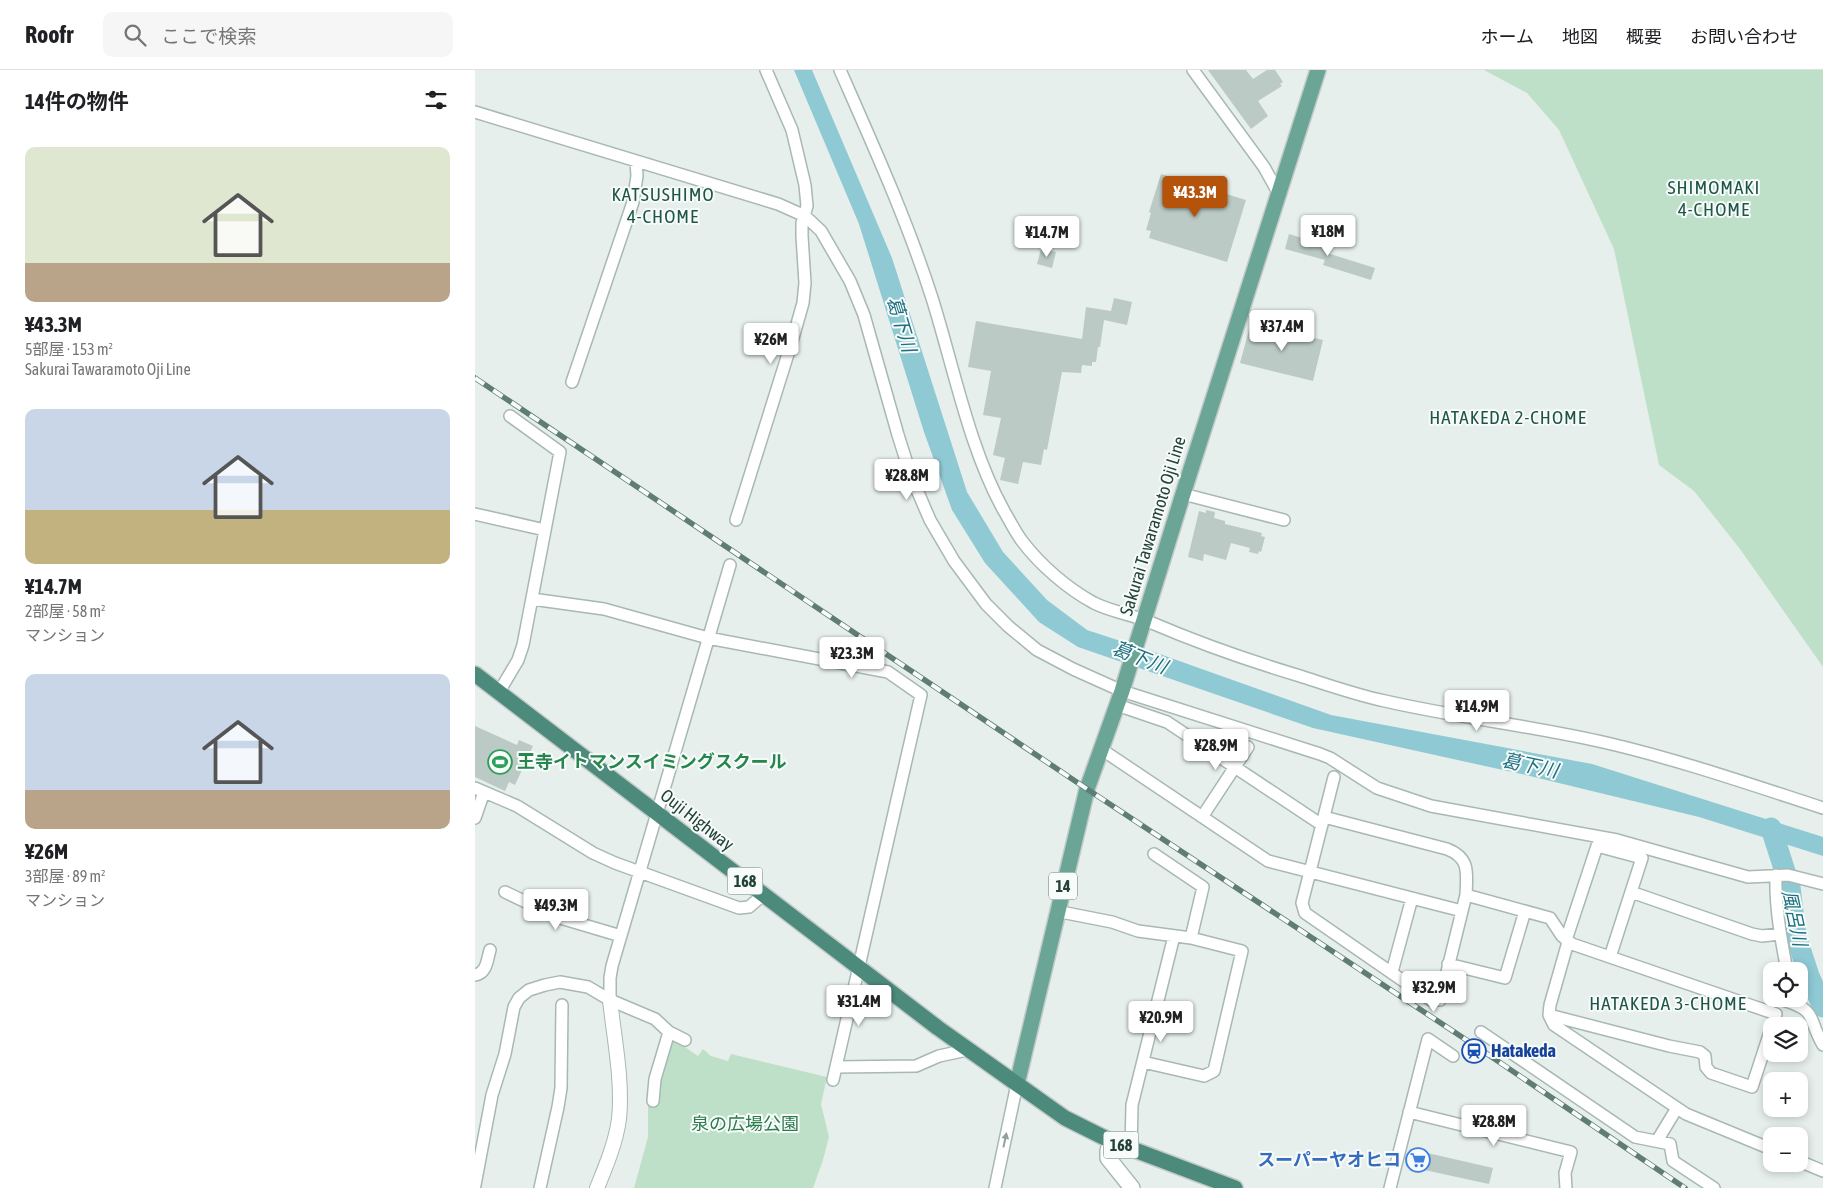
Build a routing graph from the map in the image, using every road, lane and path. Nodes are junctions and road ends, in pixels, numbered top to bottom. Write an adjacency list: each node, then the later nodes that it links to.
1 (766, 70): 8 (street)
2 (840, 70): 18 (street)
3 (1193, 70): 7 (street)
4 (1318, 70): 7 (main road, Sakurai Tawaramoto Oji Line / 14)
5 (475, 112): 6 (street)
6 (636, 161): 8 (street); 9 (street)
7 (1279, 194): 11 (main road, Sakurai Tawaramoto Oji Line / 14)
8 (805, 216): 13 (street); 22 (street)
9 (573, 382)
10 (510, 416): 15 (street)
11 (1183, 494): 14 (street); 18 (main road, Sakurai Tawaramoto Oji Line / 14)
12 (475, 514): 15 (street)
13 (736, 520)
14 (1284, 520)
15 (545, 530): 17 (street)
16 (730, 565): 19 (street)
17 (532, 599): 19 (street); 21 (street)
18 (1143, 619): 22 (main road, Sakurai Tawaramoto Oji Line / 14); 28 (street)
19 (709, 638): 29 (street); 55 (street)
20 (475, 674): 21 (highway, Ouji Highway / 168)
21 (499, 692): 29 (highway, Ouji Highway / 168)
22 (1119, 698): 24 (main road, Sakurai Tawaramoto Oji Line / 14); 25 (street); 36 (street)
23 (1248, 747): 25 (street)
24 (1101, 749): 30 (street); 43 (main road, Sakurai Tawaramoto Oji Line / 14)
25 (1235, 768): 30 (street); 32 (street)
26 (1334, 777): 32 (street)
27 (480, 790): 31 (street); 34 (street)
28 (1823, 808)
29 (657, 813): 34 (street); 40 (highway, Ouji Highway / 168)
30 (1202, 817): 35 (street)
31 (475, 818)
32 (1323, 821): 35 (street); 41 (street)
33 (1155, 854): 49 (street)
34 (640, 871): 40 (street); 47 (street)
35 (1310, 872): 42 (street); 56 (street)
36 (1776, 875): 37 (street); 46 (street)
37 (1823, 884)
38 (505, 892): 47 (street)
39 (1631, 892): 46 (street); 50 (street); 52 (street)
40 (763, 895): 55 (highway, Ouji Highway / 168)
41 (1466, 895): 44 (street); 45 (street)
42 (1412, 898): 44 (street); 56 (street)
43 (1057, 910): 48 (street); 75 (main road, Sakurai Tawaramoto Oji Line / 14)
44 (1462, 911): 54 (street)
45 (1525, 911): 50 (street); 54 (street)
46 (1780, 934): 53 (street)
47 (621, 936): 58 (street)
48 (1173, 936): 49 (street); 72 (street)
49 (1191, 938): 72 (street)
50 (1567, 941): 52 (street); 63 (street)
51 (489, 950): 57 (street)
52 (1610, 957): 62 (street)
53 (1785, 962)
54 (1448, 964): 56 (street)
55 (859, 967): 69 (highway, Ouji Highway / 168); 73 (street)
56 (1392, 972)
57 (475, 975)
58 (611, 1000): 65 (street); 85 (street); 87 (street)
59 (562, 1005): 86 (street)
60 (1780, 1007): 62 (street)
61 (1803, 1007): 68 (street)
62 (1776, 1014): 64 (street)
63 (1549, 1016): 70 (street); 77 (street)
64 (1775, 1017)
65 (669, 1032): 67 (street); 76 (street)
66 (1481, 1032): 80 (street)
67 (685, 1040)
68 (1823, 1045)
69 (967, 1050): 73 (street); 75 (highway, Ouji Highway / 168)
70 (1763, 1054)
71 (1453, 1056): 78 (street)
72 (1143, 1062): 82 (street)
73 (836, 1067): 74 (street)
74 (833, 1080)
75 (1017, 1084): 79 (highway, 168); 88 (street, one-way to 75)
76 (653, 1101)
77 (1677, 1108): 80 (street); 81 (street)
78 (1409, 1112): 91 (street); 92 (street)
79 (1111, 1141): 82 (highway, 168); 89 (main road)
80 (1657, 1142): 93 (street)
81 (1763, 1147)
82 (1131, 1149): 90 (highway, 168)
83 (1808, 1165): 84 (street)
84 (1823, 1171)
85 (475, 1185)
86 (540, 1188)
87 (597, 1188)
88 (995, 1188)
89 (1132, 1188)
90 (1235, 1188)
91 (1389, 1188)
92 (1566, 1188)
93 (1714, 1188)

